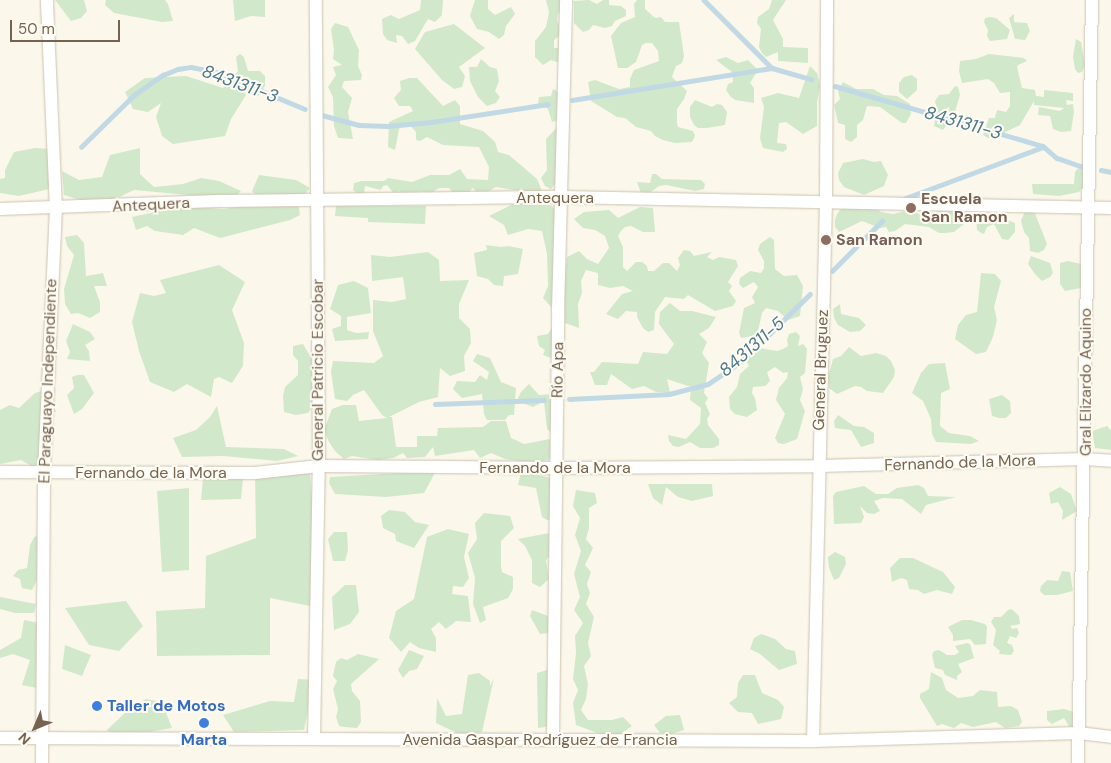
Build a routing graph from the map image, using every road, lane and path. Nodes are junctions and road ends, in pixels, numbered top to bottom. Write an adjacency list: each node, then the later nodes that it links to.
1 (47, 0): 12 (street, El Paraguayo Independiente)
2 (316, 0): 7 (street, General Patricio Escobar)
3 (566, 0): 6 (street, Río Apa)
4 (827, 0): 8 (street, General Bruguez)
5 (1092, 0): 9 (street, Gral Elizardo Aquino)
6 (562, 197): 7 (street, Antequera); 8 (street, Antequera); 17 (street, Río Apa)
7 (318, 200): 12 (street, Antequera); 15 (street, General Patricio Escobar)
8 (826, 203): 9 (street, Antequera); 16 (street, General Bruguez)
9 (1087, 208): 10 (street, Antequera); 13 (street, Gral Elizardo Aquino)
10 (1111, 208)
11 (0, 209): 12 (street, Antequera)
12 (56, 209): 19 (street, El Paraguayo Independiente)
13 (1085, 459): 14 (street, Fernando de la Mora); 16 (street, Fernando de la Mora); 20 (street, Gral Elizardo Aquino)
14 (1111, 461)
15 (318, 466): 17 (street, Fernando de la Mora); 19 (street, Fernando de la Mora); 24 (street, General Patricio Escobar)
16 (818, 466): 17 (street, Fernando de la Mora); 26 (street, General Bruguez)
17 (557, 468): 25 (street, Río Apa)
18 (0, 472): 19 (street, Fernando de la Mora)
19 (44, 472): 23 (street, El Paraguayo Independiente)
20 (1079, 733): 21 (street, Avenida Gaspar Rodríguez de Francia); 26 (street, Avenida Gaspar Rodríguez de Francia); 28 (street, Gral Elizardo Aquino)
21 (1111, 737)
22 (0, 738): 23 (street, Avenida Gaspar Rodríguez de Francia)
23 (43, 738): 24 (street, Avenida Gaspar Rodríguez de Francia); 27 (street, El Paraguayo Independiente)
24 (314, 739): 25 (street, Avenida Gaspar Rodríguez de Francia)
25 (553, 739): 26 (street, Avenida Gaspar Rodríguez de Francia)
26 (813, 740)
27 (42, 763)
28 (1078, 763)

